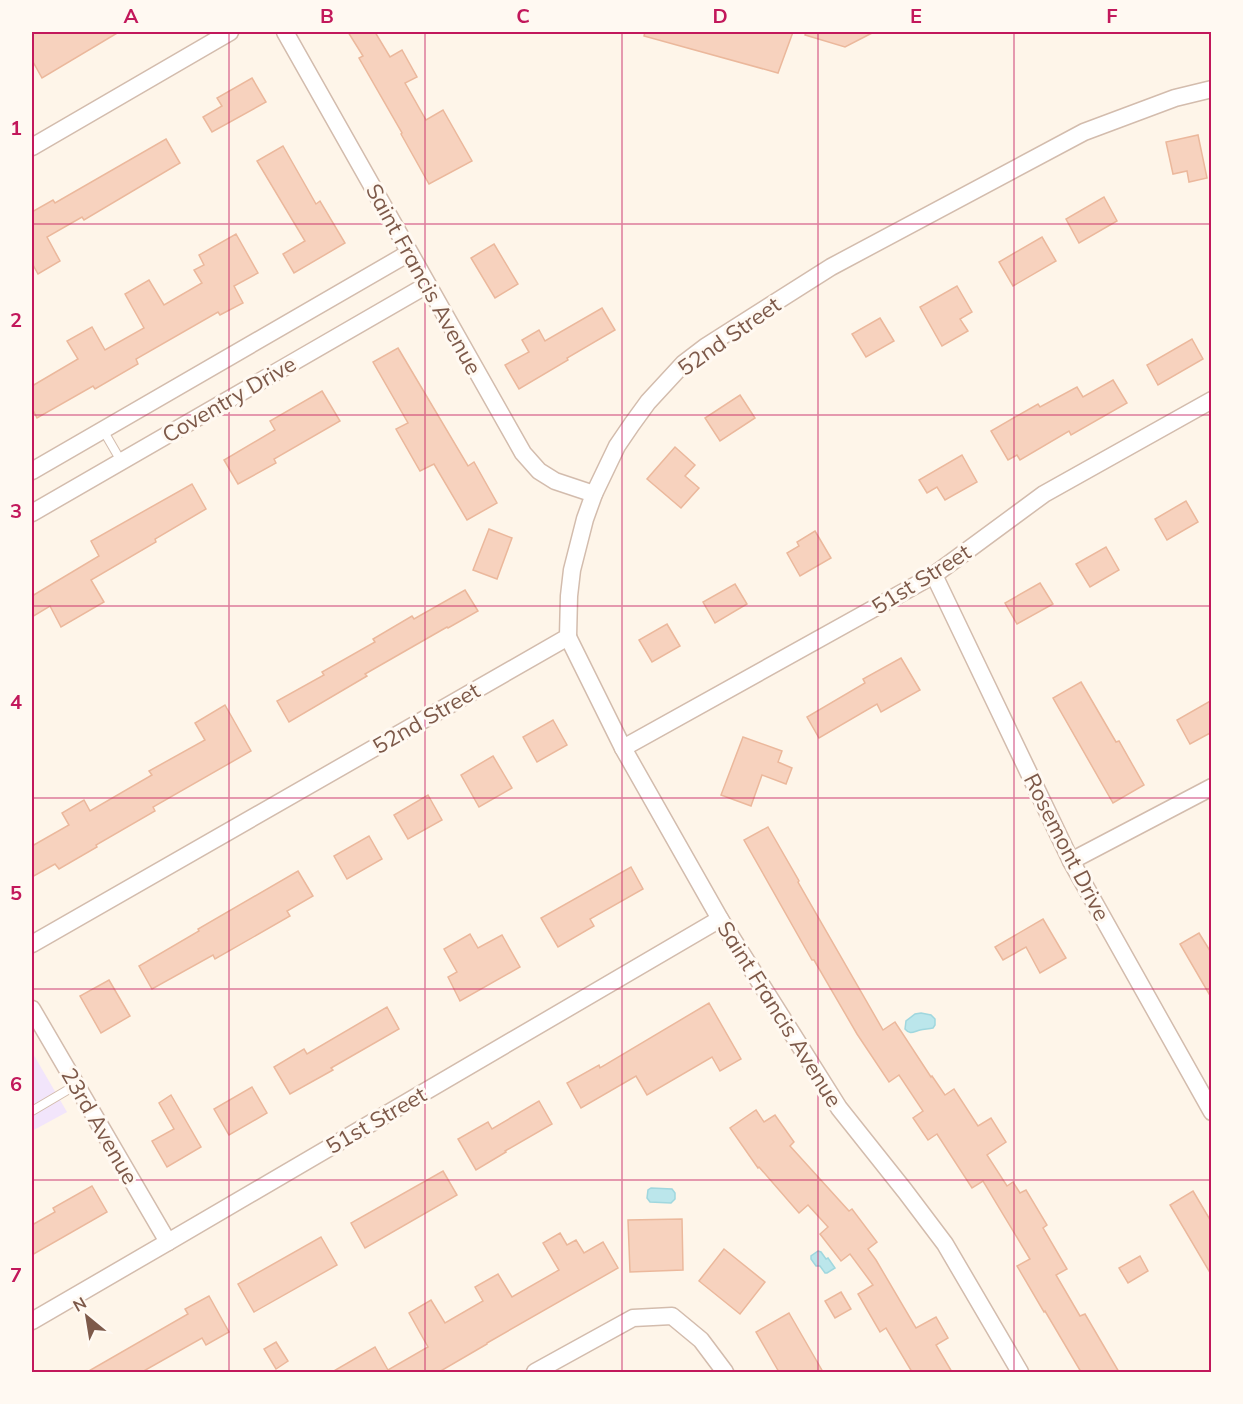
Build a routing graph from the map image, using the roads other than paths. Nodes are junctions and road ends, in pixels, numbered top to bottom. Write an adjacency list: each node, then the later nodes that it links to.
1 (230, 32): 4 (street)
2 (285, 32): 5 (street, Saint Francis Avenue)
3 (1212, 89): 11 (street, 52nd Street)
4 (32, 147)
5 (409, 253): 6 (street, Saint Francis Avenue); 8 (street, Coventry Drive)
6 (427, 285): 9 (street, Coventry Drive); 11 (street, Saint Francis Avenue)
7 (1212, 400): 13 (street, 51st Street)
8 (103, 430): 9 (lane); 10 (street, Coventry Drive)
9 (121, 461): 12 (street, Coventry Drive)
10 (32, 471)
11 (594, 494): 14 (street, 52nd Street)
12 (32, 513)
13 (934, 576): 15 (street, 51st Street); 17 (street, Rosemont Drive)
14 (568, 637): 15 (street, Saint Francis Avenue); 19 (street, 52nd Street)
15 (623, 747): 18 (street, Saint Francis Avenue)
16 (1212, 787): 17 (street)
17 (1071, 861): 23 (street, Rosemont Drive)
18 (720, 919): 24 (street, 51st Street); 28 (street, Saint Francis Avenue)
19 (32, 944)
20 (32, 1009): 21 (street, 23rd Avenue)
21 (76, 1085): 22 (lane); 24 (street, 23rd Avenue)
22 (32, 1111)
23 (1212, 1112)
24 (168, 1242): 25 (street, 51st Street)
25 (32, 1321)
26 (535, 1372): 27 (street)
27 (724, 1372)
28 (1020, 1372)

